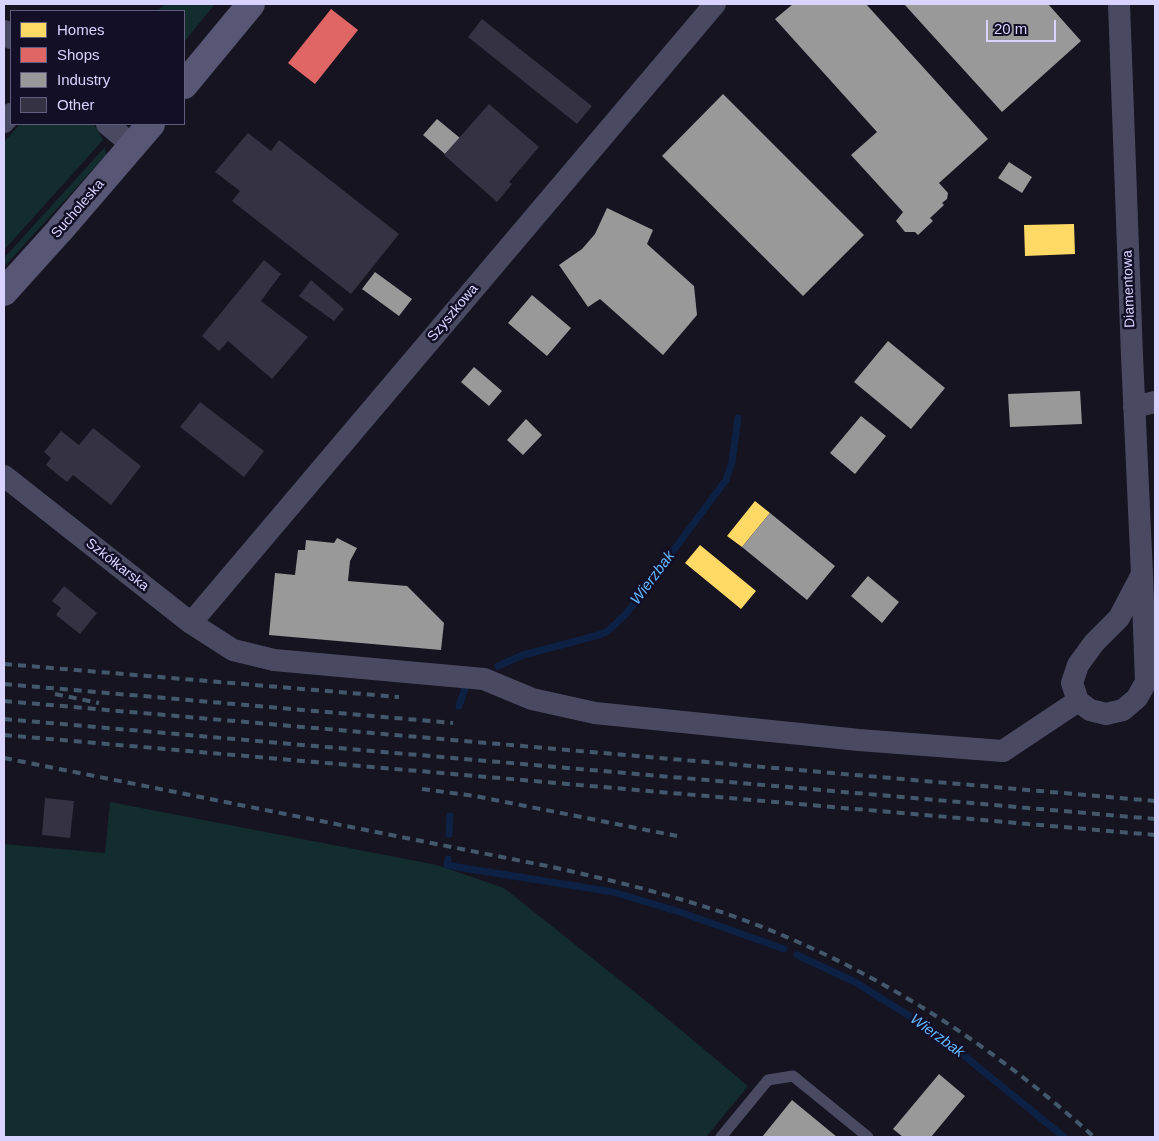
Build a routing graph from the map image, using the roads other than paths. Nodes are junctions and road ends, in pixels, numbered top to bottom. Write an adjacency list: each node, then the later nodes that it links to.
1 (251, 4): 4 (street)
2 (715, 4): 12 (street, Szyszkowa)
3 (1119, 4): 9 (street, Diamentowa)
4 (185, 84)
5 (109, 125): 7 (street)
6 (149, 125): 7 (street, Sucholeska)
7 (132, 145): 8 (street, Sucholeska)
8 (4, 292)
9 (1145, 405): 11 (street, Diamentowa)
10 (4, 476): 12 (street, Szkółkarska)
11 (1142, 574): 13 (street); 13 (street, Diamentowa)
12 (191, 623): 13 (street, Szkółkarska)
13 (1078, 701)
14 (721, 1137): 15 (lane)
15 (868, 1137)

